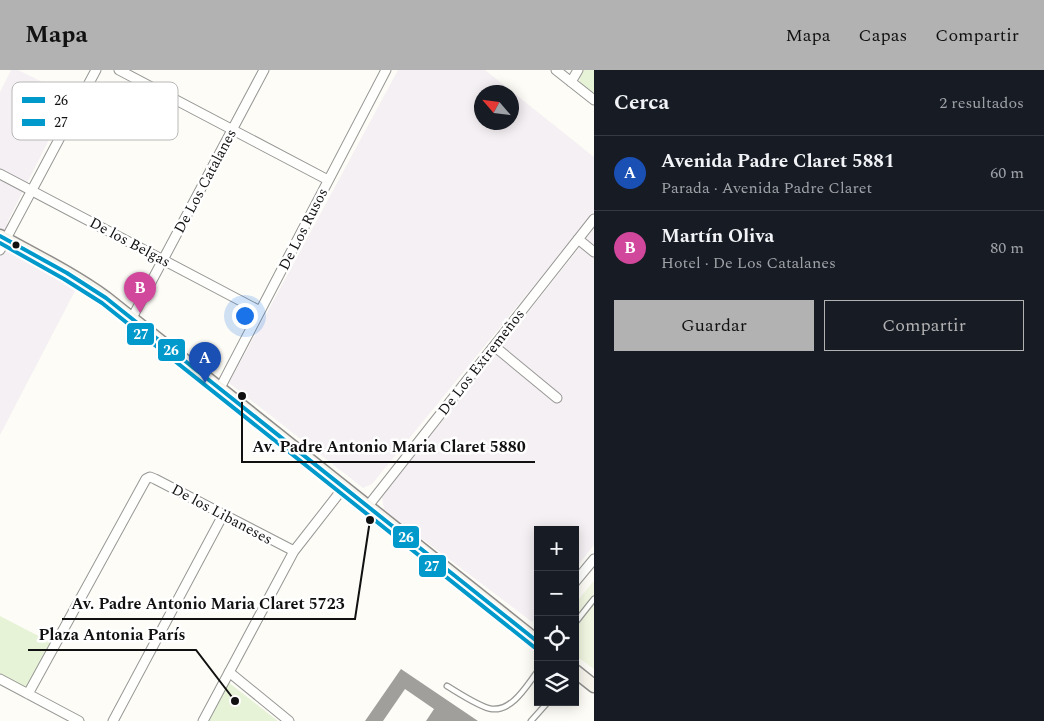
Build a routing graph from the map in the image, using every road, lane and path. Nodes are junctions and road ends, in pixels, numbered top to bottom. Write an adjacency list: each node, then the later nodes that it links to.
1 (96, 70): 7 (street)
2 (119, 70): 8 (street)
3 (264, 70): 12 (street, De Los Catalanes)
4 (386, 70): 15 (street, De Los Rusos)
5 (556, 70): 9 (street)
6 (578, 70): 9 (street)
7 (90, 82)
8 (142, 82)
9 (571, 82): 10 (street)
10 (594, 100)
11 (178, 101): 12 (street)
12 (232, 130): 15 (street); 21 (street, De Los Catalanes)
13 (59, 140): 16 (street)
14 (0, 174): 16 (street, De los Belgas)
15 (328, 180): 22 (street, De Los Rusos)
16 (32, 191): 19 (street); 21 (street, De los Belgas)
17 (594, 219): 18 (street, De Los Extremeños)
18 (578, 239): 20 (street); 24 (street, De Los Extremeños)
19 (2, 242): 23 (main road)
20 (594, 252)
21 (163, 260): 22 (street, De los Belgas); 23 (street, De Los Catalanes)
22 (260, 311): 25 (street, De Los Rusos)
23 (132, 318): 25 (main road)
24 (494, 346): 26 (street); 28 (street, De Los Extremeños)
25 (220, 388): 27 (main road)
26 (556, 398)
27 (344, 487): 28 (main road); 30 (street)
28 (368, 506): 35 (main road)
29 (223, 514): 30 (street, De los Libaneses); 42 (street, De los Libaneses); 45 (street)
30 (294, 551): 36 (street)
31 (594, 559): 32 (street)
32 (579, 577)
33 (594, 599): 34 (lane)
34 (579, 618)
35 (534, 635)
36 (228, 672): 46 (street); 47 (street)
37 (579, 674): 41 (main road)
38 (534, 676): 40 (lane)
39 (0, 679): 42 (street)
40 (447, 686)
41 (594, 686)
42 (28, 694): 44 (street)
43 (544, 706): 48 (lane)
44 (79, 721)
45 (113, 721)
46 (203, 721)
47 (289, 721)
48 (531, 721)

